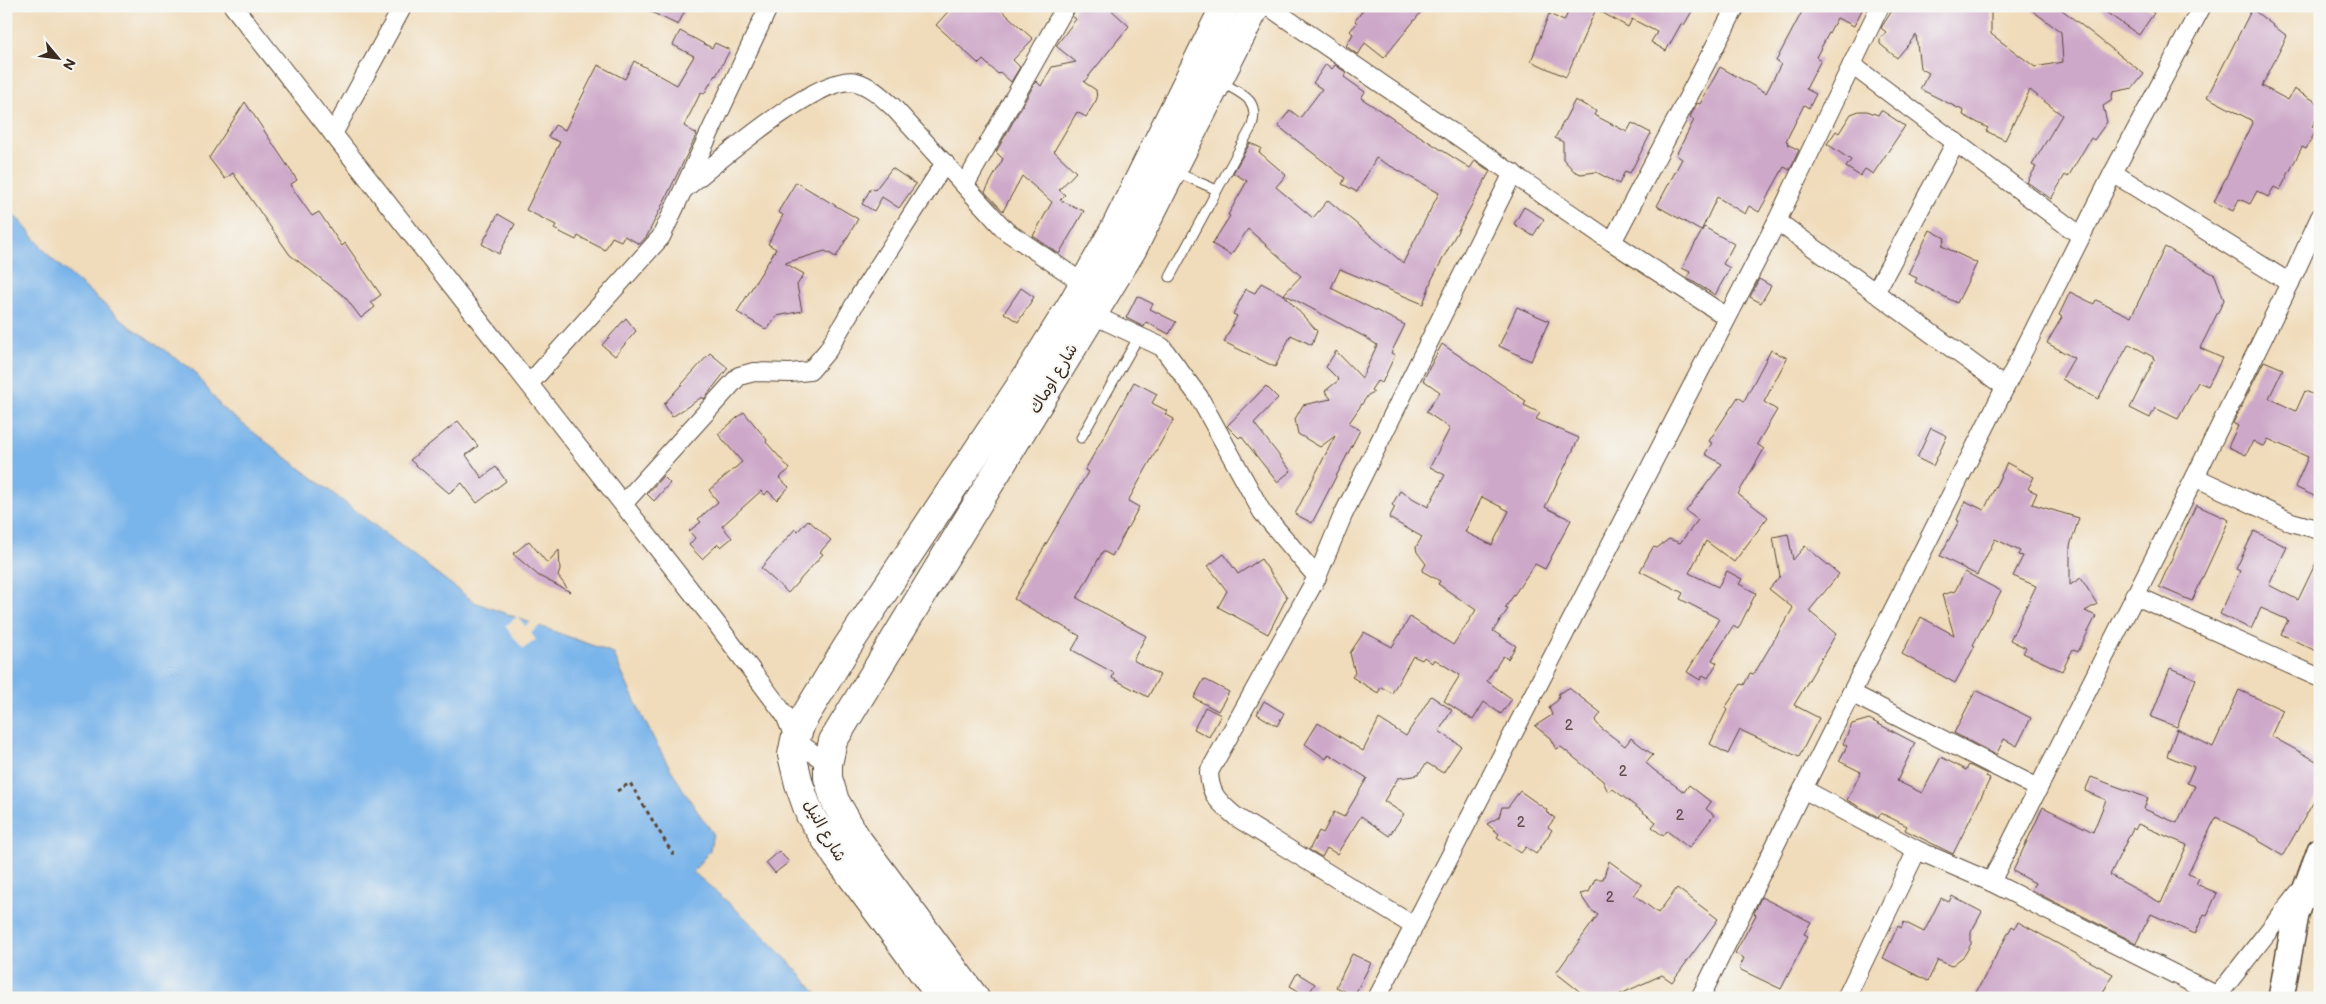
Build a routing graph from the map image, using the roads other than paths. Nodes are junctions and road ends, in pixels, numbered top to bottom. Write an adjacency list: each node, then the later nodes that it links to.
1 (233, 6): 13 (street)
2 (402, 6): 13 (street)
3 (769, 6): 20 (street)
4 (1066, 6): 19 (street)
5 (1225, 6): 27 (main road, شارع اوماك)
6 (1256, 6): 12 (main road, شارع اوماك)
7 (1268, 6): 17 (street)
8 (1736, 6): 25 (street)
9 (1880, 6): 11 (street)
10 (2202, 6): 18 (street)
11 (1852, 65): 14 (street); 23 (street)
12 (1218, 80): 16 (main road, شارع اوماك); 21 (lane)
13 (334, 134): 33 (street)
14 (1956, 142): 24 (street); 29 (street)
15 (945, 163): 19 (street); 20 (street); 37 (street)
16 (1172, 170): 21 (lane); 30 (main road, شارع اوماك)
17 (1513, 173): 25 (street); 39 (street)
18 (2113, 173): 24 (street); 28 (street)
19 (965, 185): 27 (street)
20 (684, 190): 33 (street)
21 (1217, 190): 26 (lane)
22 (2320, 217): 28 (street)
23 (1777, 221): 29 (street); 31 (street)
24 (2081, 236): 34 (street)
25 (1612, 242): 31 (street)
26 (1170, 277)
27 (1083, 283): 41 (main road, شارع اوماك)
28 (2290, 283): 36 (street)
29 (1875, 294): 34 (street)
30 (1093, 315): 32 (street); 45 (main road, شارع اوماك)
31 (1727, 317): 52 (street)
32 (1139, 336): 35 (lane); 39 (street)
33 (529, 384): 37 (street)
34 (2005, 387): 43 (street)
35 (1081, 438)
36 (2194, 477): 38 (street); 40 (street)
37 (623, 504): 44 (street)
38 (2320, 530)
39 (1317, 577): 52 (street)
40 (2134, 595): 42 (street); 46 (street)
41 (847, 647): 44 (main road, شارع النيل)
42 (2320, 678)
43 (1851, 693): 46 (street); 47 (street)
44 (795, 740): 45 (street); 55 (main road, شارع النيل)
45 (830, 752): 56 (main road, شارع النيل)
46 (2038, 788): 50 (street)
47 (1802, 789): 48 (street); 53 (street)
48 (1917, 850): 50 (street); 58 (street)
49 (2320, 850): 51 (street)
50 (1991, 882): 54 (street)
51 (2307, 882): 54 (street); 59 (street)
52 (1414, 926): 57 (street)
53 (1703, 997)
54 (2217, 997)
55 (942, 998)
56 (975, 998)
57 (1378, 998)
58 (1846, 998)
59 (2282, 998)

